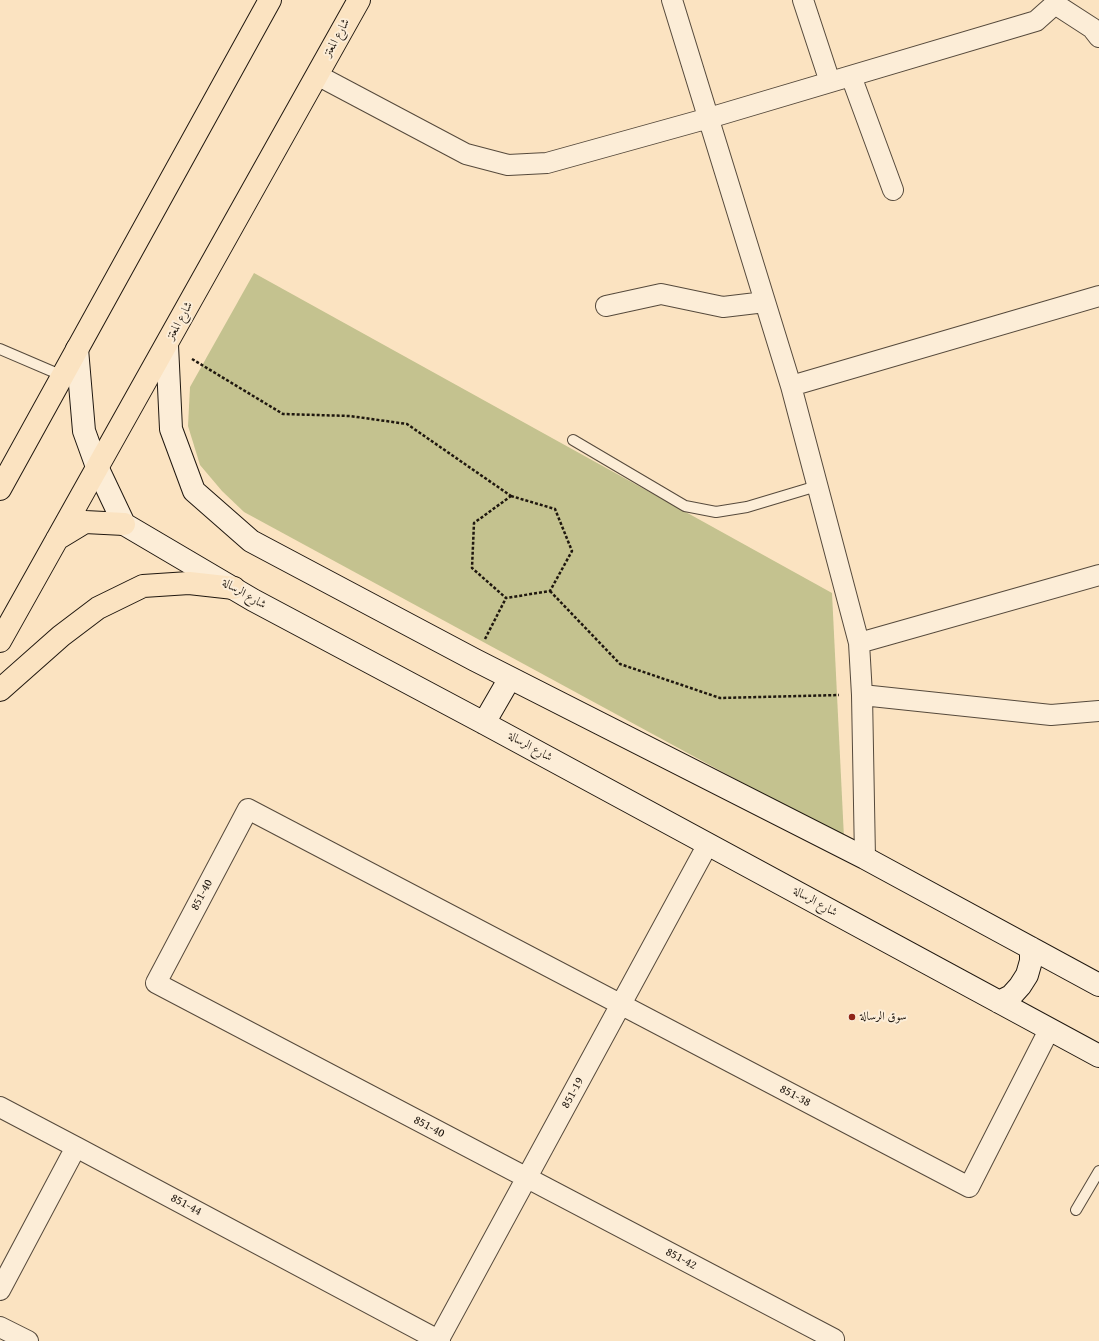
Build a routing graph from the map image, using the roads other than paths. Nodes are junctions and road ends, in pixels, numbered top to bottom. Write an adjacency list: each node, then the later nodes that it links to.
1 (270, 0): 17 (main road)
2 (358, 0): 7 (main road, شارع المعتز)
3 (672, 0): 10 (street)
4 (803, 0): 9 (street)
5 (1055, 2): 6 (street); 8 (street)
6 (1099, 38)
7 (317, 75): 10 (street); 15 (main road, شارع المعتز)
8 (851, 76): 9 (street); 11 (street)
9 (830, 82): 10 (street)
10 (709, 118): 13 (street)
11 (893, 190)
12 (1099, 296): 19 (street)
13 (765, 302): 14 (street); 19 (street)
14 (606, 306)
15 (167, 345): 21 (main road, شارع المعتز); 30 (street)
16 (0, 349): 18 (lane)
17 (77, 349): 18 (main road); 21 (street)
18 (63, 376): 23 (main road)
19 (791, 386): 22 (street)
20 (573, 440): 22 (lane)
21 (97, 467): 24 (street); 25 (main road, شارع المعتز)
22 (818, 486): 29 (street)
23 (0, 489)
24 (124, 524): 25 (main road); 27 (street, شارع الرسالة)
25 (56, 540): 28 (main road, شارع المعتز)
26 (1099, 574): 29 (street)
27 (234, 588): 31 (main road); 34 (street, شارع الرسالة)
28 (0, 641)
29 (859, 643): 32 (street)
30 (510, 678): 34 (street); 36 (street)
31 (0, 690)
32 (862, 695): 33 (street); 36 (street)
33 (1099, 711)
34 (484, 723): 35 (street, شارع الرسالة)
35 (708, 844): 39 (street, شارع الرسالة); 40 (street, 851-19)
36 (865, 858): 37 (street)
37 (1031, 948): 38 (street); 39 (street)
38 (1099, 985)
39 (999, 1002): 41 (street, شارع الرسالة)
40 (621, 1005): 41 (street, 851-38); 46 (street, 851-19); 46 (street, 851-40)
41 (1049, 1030): 42 (street, شارع الرسالة)
42 (1099, 1056)
43 (0, 1107): 44 (street, 851-44)
44 (76, 1147): 48 (street); 51 (street, 851-44)
45 (1099, 1171): 47 (lane)
46 (527, 1178): 51 (street, 851-19); 52 (street, 851-42)
47 (1076, 1210)
48 (0, 1290)
49 (0, 1326): 50 (street)
50 (28, 1341)
51 (439, 1341)
52 (833, 1341)

